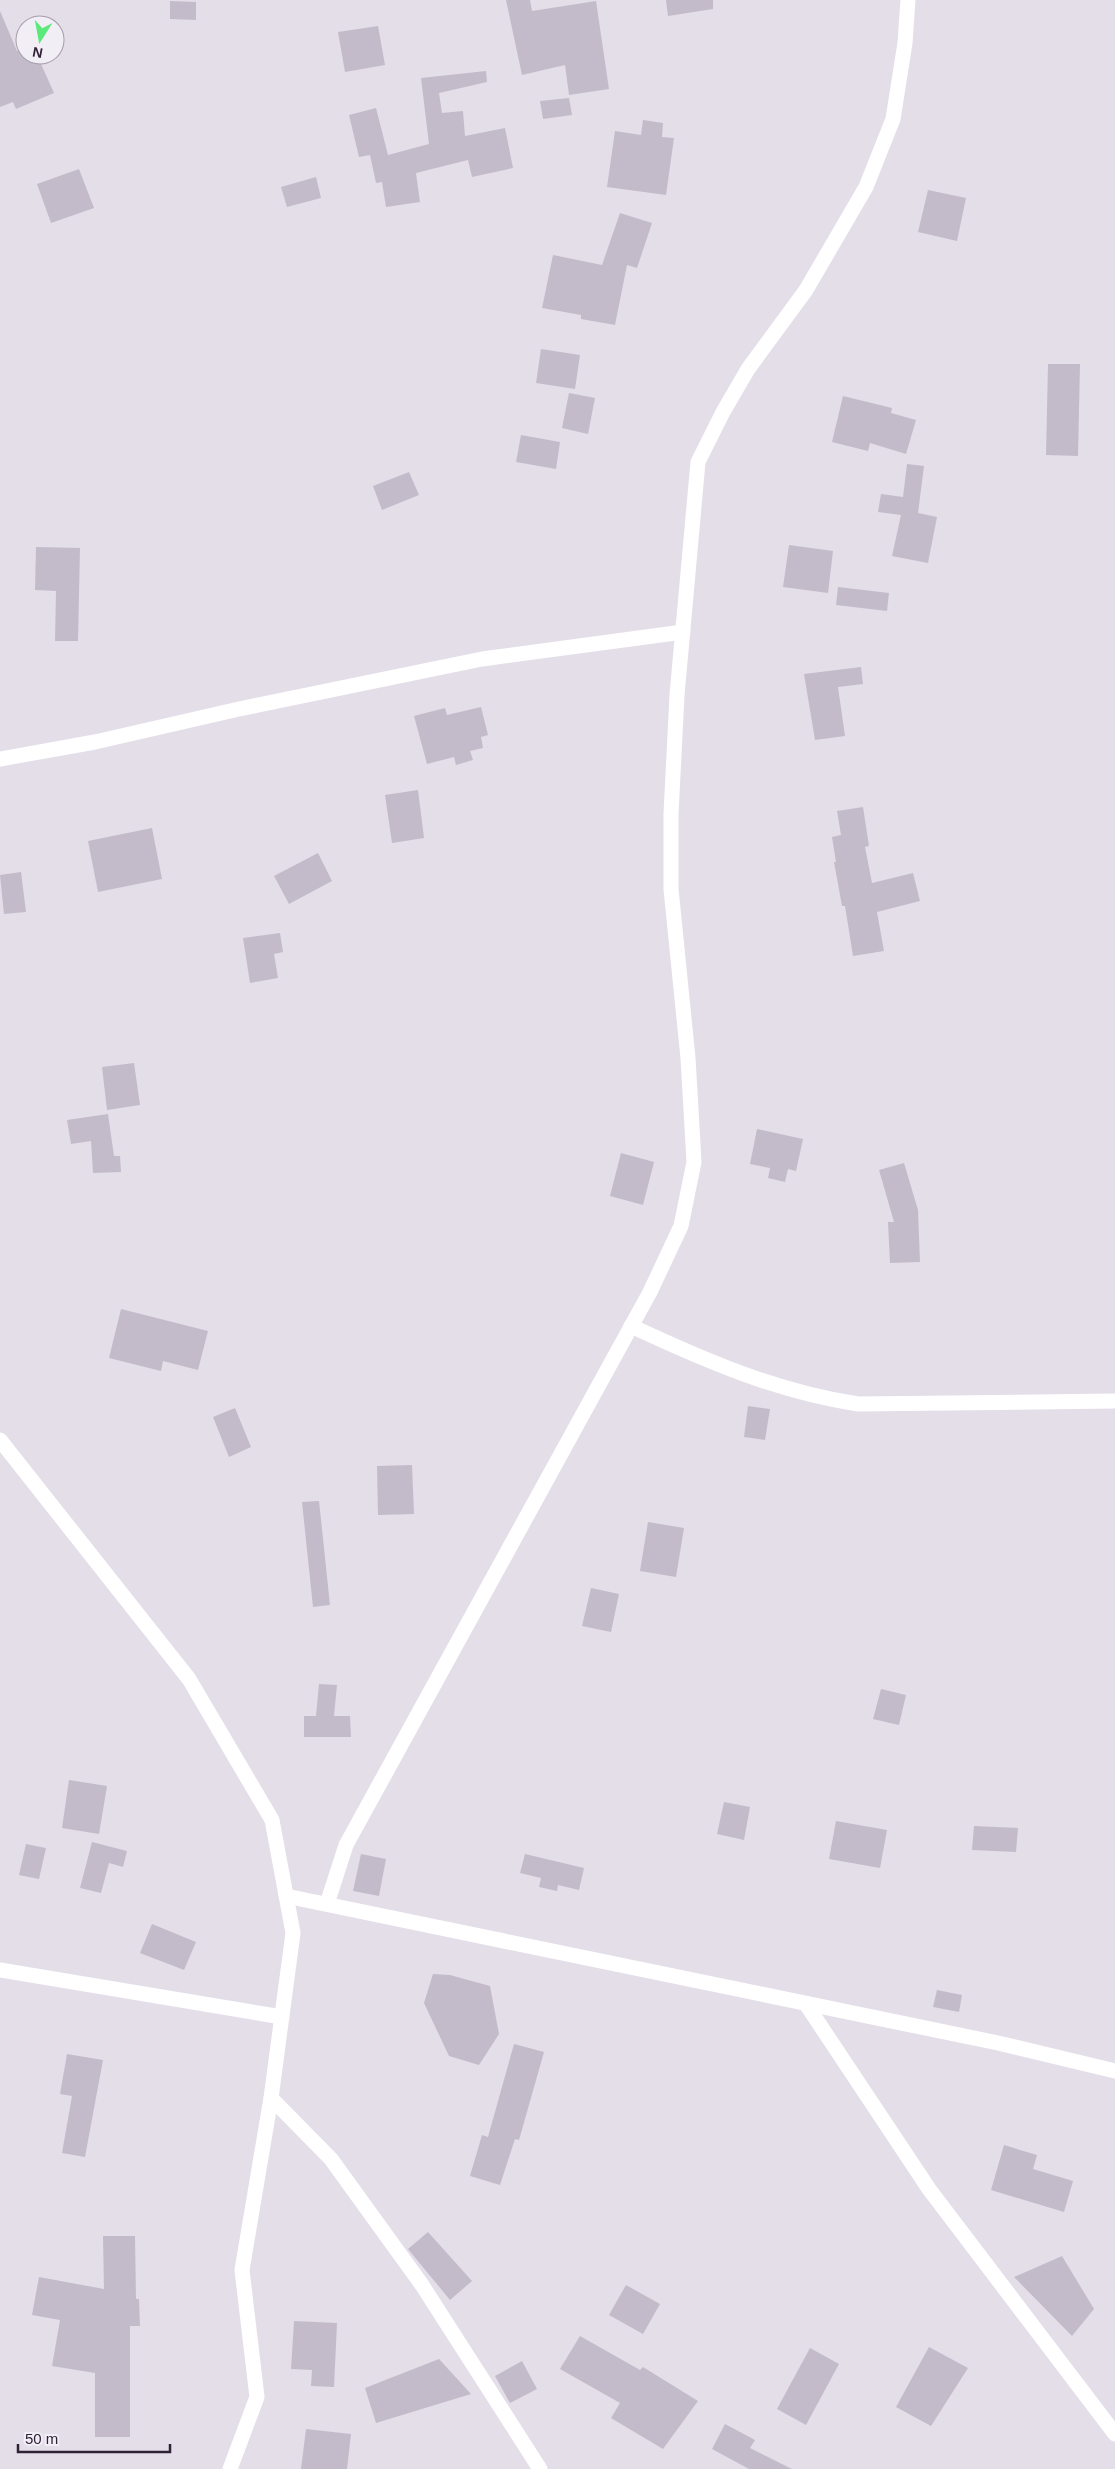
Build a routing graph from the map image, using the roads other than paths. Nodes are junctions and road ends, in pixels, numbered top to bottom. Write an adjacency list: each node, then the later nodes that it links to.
1 (908, 0): 2 (street)
2 (683, 632): 3 (street); 4 (street)
3 (0, 758)
4 (631, 1326): 5 (street); 8 (street)
5 (1115, 1400)
6 (0, 1440): 7 (street)
7 (286, 1896): 8 (street); 11 (street)
8 (327, 1904): 10 (street)
9 (0, 1970): 11 (street)
10 (806, 2004): 12 (street); 14 (street)
11 (282, 2017): 13 (street)
12 (1115, 2071)
13 (271, 2098): 15 (street); 16 (street)
14 (1115, 2434)
15 (230, 2469)
16 (540, 2469)

